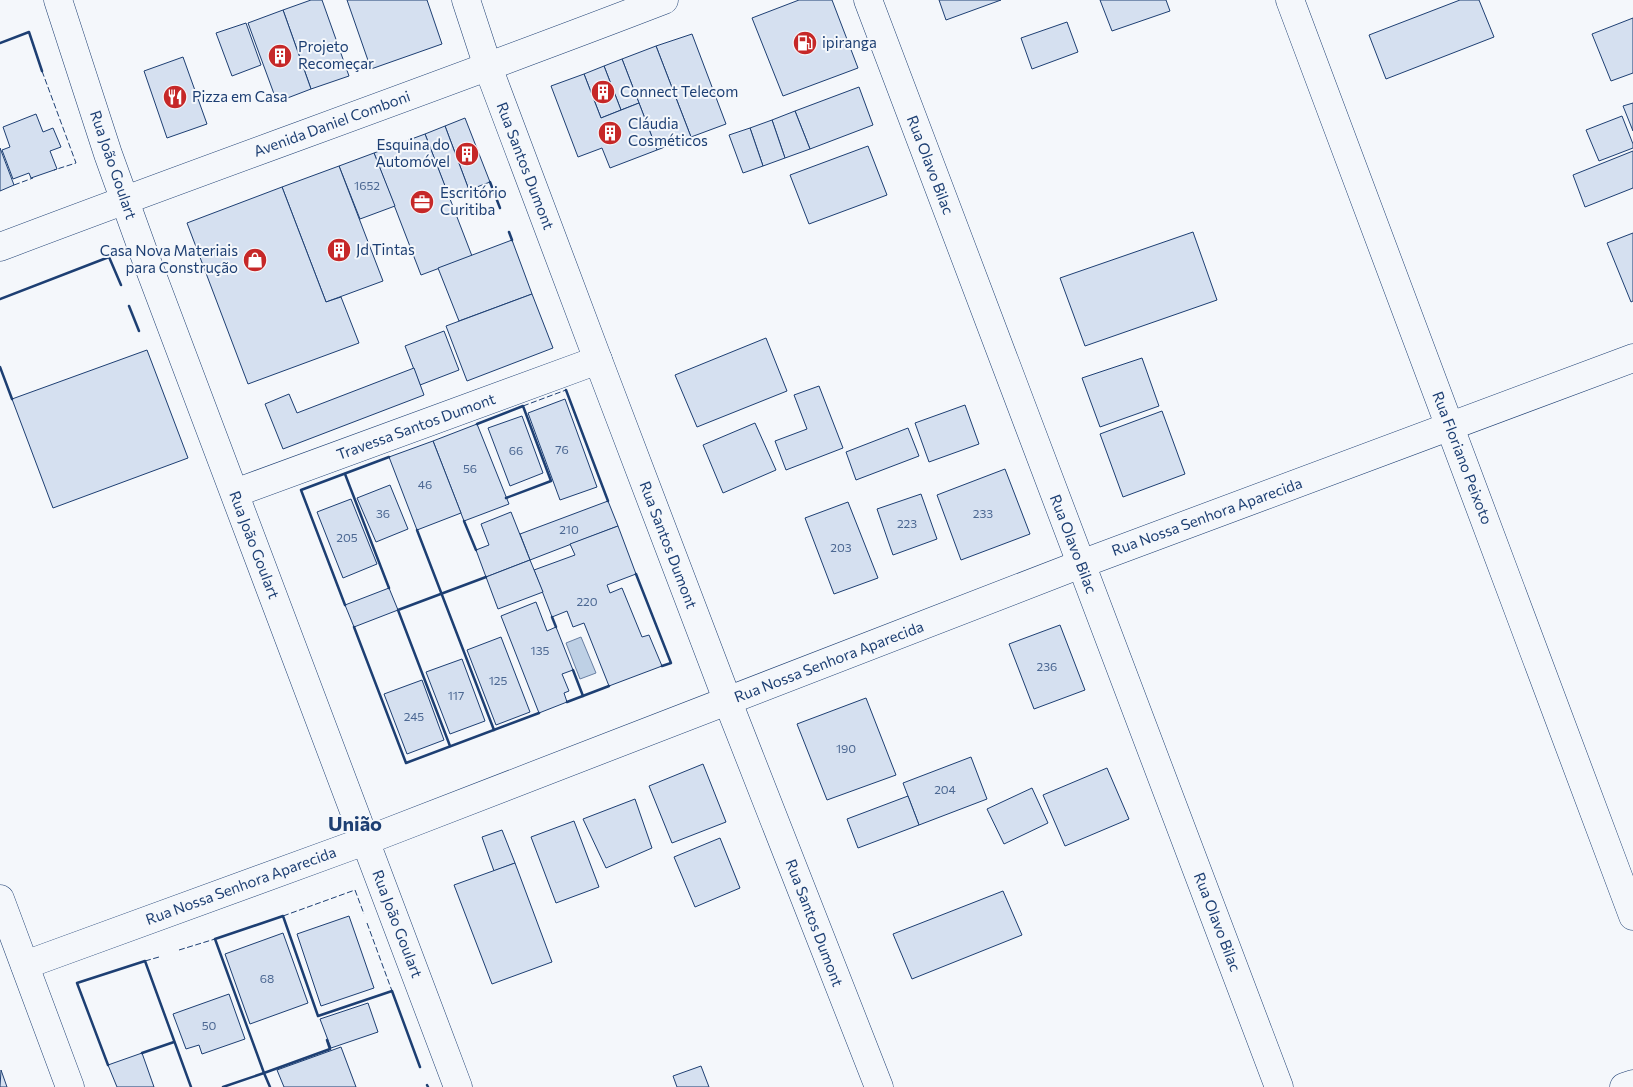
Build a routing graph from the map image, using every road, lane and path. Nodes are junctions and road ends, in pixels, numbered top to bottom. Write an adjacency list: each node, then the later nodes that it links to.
1 (58, 0): 7 (street, Rua João Goulart)
2 (466, 0): 6 (street, Rua Santos Dumont)
3 (664, 0): 6 (street, Avenida Daniel Comboni)
4 (868, 0): 13 (street, Rua Olavo Bilac)
5 (1290, 0): 11 (street, Rua Floriano Peixoto)
6 (488, 67): 7 (street, Avenida Daniel Comboni); 10 (street, Rua Santos Dumont)
7 (124, 200): 8 (street, Avenida Daniel Comboni); 12 (street, Rua João Goulart)
8 (0, 247)
9 (1633, 358): 11 (street, Rua Nossa Senhora Aparecida)
10 (598, 360): 12 (street, Travessa Santos Dumont); 14 (street, Rua Santos Dumont)
11 (1450, 427): 13 (street, Rua Nossa Senhora Aparecida); 17 (street, Rua Floriano Peixoto)
12 (235, 493): 15 (street, Rua João Goulart)
13 (1081, 564): 14 (street, Rua Nossa Senhora Aparecida); 23 (street, Rua Olavo Bilac)
14 (728, 702): 15 (street, Rua Nossa Senhora Aparecida); 22 (street, Rua Santos Dumont)
15 (366, 841): 18 (street, Rua Nossa Senhora Aparecida); 21 (street, Rua João Goulart)
16 (0, 899): 18 (street)
17 (1633, 916)
18 (25, 965): 20 (street)
19 (1633, 1084): 24 (street)
20 (70, 1087)
21 (458, 1087)
22 (878, 1087)
23 (1279, 1087)
24 (1624, 1087)

